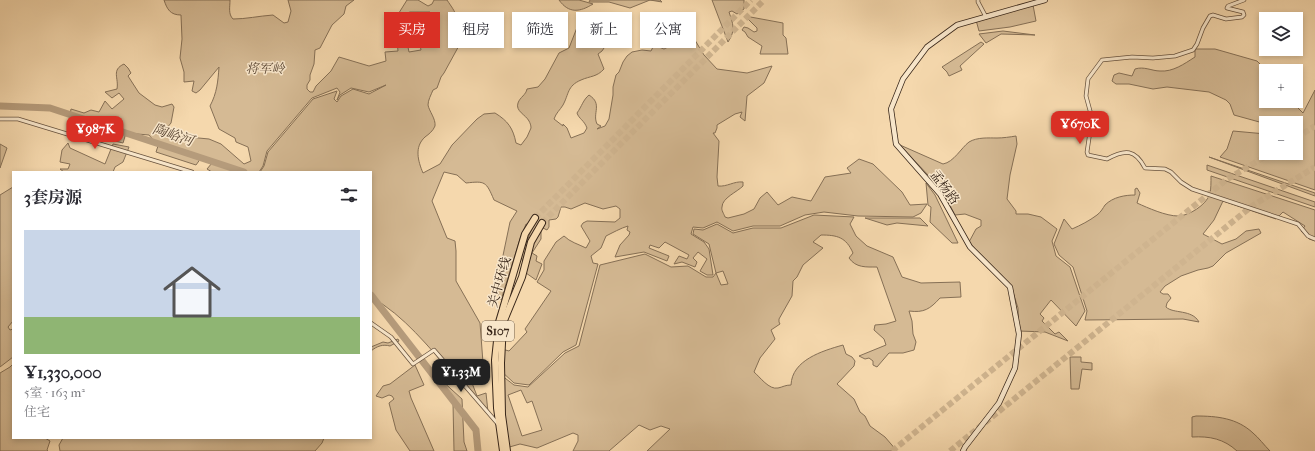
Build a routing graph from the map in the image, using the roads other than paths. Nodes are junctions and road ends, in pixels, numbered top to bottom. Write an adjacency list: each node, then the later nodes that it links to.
1 (978, 0): 4 (street)
2 (1045, 0): 4 (main road, 孟杨路)
3 (1244, 0): 9 (street)
4 (986, 17): 14 (main road, 孟杨路)
5 (0, 119): 6 (street)
6 (189, 171)
7 (535, 218): 11 (highway, 关中环线 / S107)
8 (542, 222): 13 (highway, 关中环线 / S107)
9 (1315, 239)
10 (372, 323): 11 (street)
11 (499, 426): 12 (highway, 关中环线 / S107)
12 (503, 451)
13 (507, 451)
14 (963, 451)

